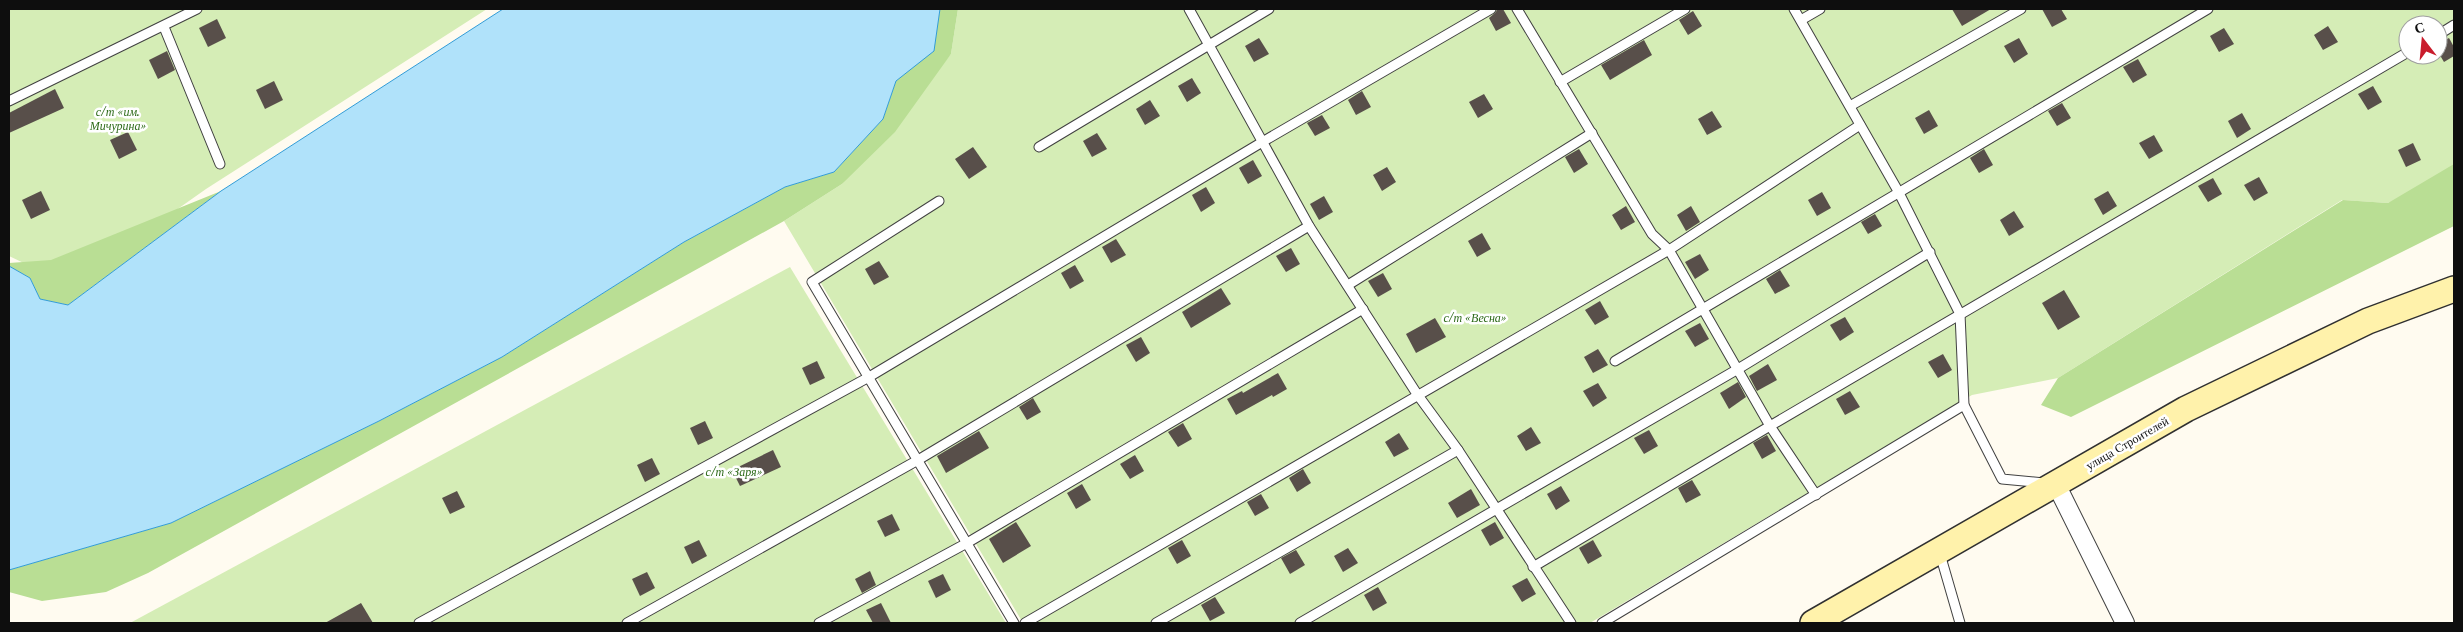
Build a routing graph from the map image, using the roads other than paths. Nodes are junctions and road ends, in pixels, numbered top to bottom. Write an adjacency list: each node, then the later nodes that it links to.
1 (197, 9): 12 (lane)
2 (1189, 9): 13 (lane)
3 (1269, 9): 13 (lane)
4 (1491, 9): 20 (lane)
5 (1517, 9): 15 (lane)
6 (1684, 9): 15 (lane)
7 (1794, 9): 11 (lane)
8 (1820, 9): 11 (lane)
9 (2021, 9): 17 (lane)
10 (2208, 9): 23 (lane)
11 (1801, 20): 17 (lane)
12 (164, 26): 16 (lane); 22 (lane)
13 (1209, 44): 20 (lane); 21 (lane)
14 (2398, 58): 32 (lane)
15 (1560, 82): 19 (lane)
16 (9, 101)
17 (1850, 106): 18 (lane)
18 (1860, 125): 23 (lane); 26 (lane)
19 (1592, 133): 26 (lane); 28 (lane)
20 (1264, 141): 25 (lane); 35 (lane)
21 (1038, 147)
22 (220, 164)
23 (1898, 191): 27 (lane); 30 (lane)
24 (939, 201): 35 (lane)
25 (1309, 226): 28 (lane); 40 (lane)
26 (1669, 250): 30 (lane); 36 (lane)
27 (1930, 252): 32 (lane); 34 (lane)
28 (1348, 285): 31 (lane)
29 (2454, 289): 41 (main road, улица Строителей)
30 (1702, 307): 33 (lane); 34 (lane)
31 (1362, 309): 36 (lane); 44 (lane)
32 (1960, 314): 37 (lane); 38 (lane)
33 (1615, 361)
34 (1738, 369): 38 (lane); 43 (lane)
35 (869, 377): 40 (lane); 47 (lane)
36 (1417, 394): 39 (lane); 51 (lane)
37 (1964, 405): 41 (lane); 42 (lane)
38 (1770, 426): 42 (lane); 46 (lane)
39 (1458, 450): 43 (lane); 52 (lane)
40 (918, 460): 44 (lane); 48 (lane)
41 (2056, 484): 45 (main road, улица Строителей); 58 (street)
42 (1816, 495): 55 (lane)
43 (1496, 509): 46 (lane); 53 (lane)
44 (966, 543): 49 (lane); 50 (lane)
45 (1939, 551): 56 (main road, улица Строителей); 57 (lane)
46 (1533, 567): 54 (lane)
47 (419, 623)
48 (627, 623)
49 (819, 623)
50 (1014, 623)
51 (1025, 623)
52 (1156, 623)
53 (1300, 623)
54 (1571, 623)
55 (1602, 623)
56 (1813, 623)
57 (1960, 623)
58 (2125, 623)

